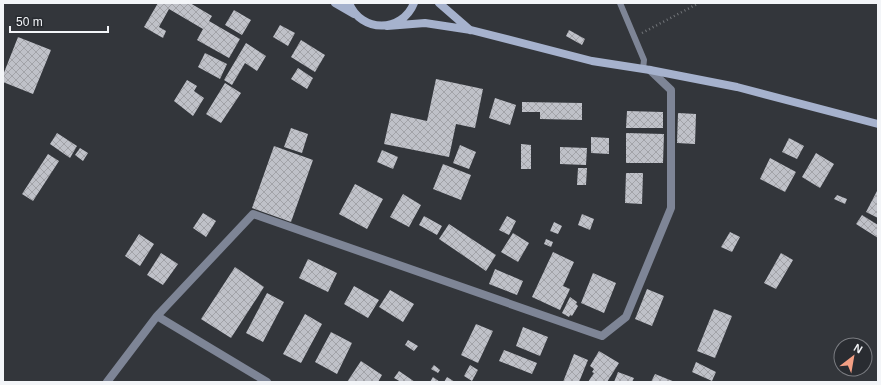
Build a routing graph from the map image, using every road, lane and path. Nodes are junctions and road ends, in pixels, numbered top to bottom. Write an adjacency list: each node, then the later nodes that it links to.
1 (334, 3): 7 (main road)
2 (349, 3): 7 (main road)
3 (414, 3): 8 (main road)
4 (439, 3): 9 (main road)
5 (620, 3): 10 (lane)
6 (698, 3): 10 (path)
7 (355, 14): 8 (main road)
8 (387, 26): 9 (main road)
9 (471, 30): 11 (main road)
10 (635, 37): 11 (lane)
11 (646, 69): 12 (main road); 13 (street)
12 (878, 124)
13 (156, 316): 14 (street); 15 (street)
14 (107, 382)
15 (267, 382)

